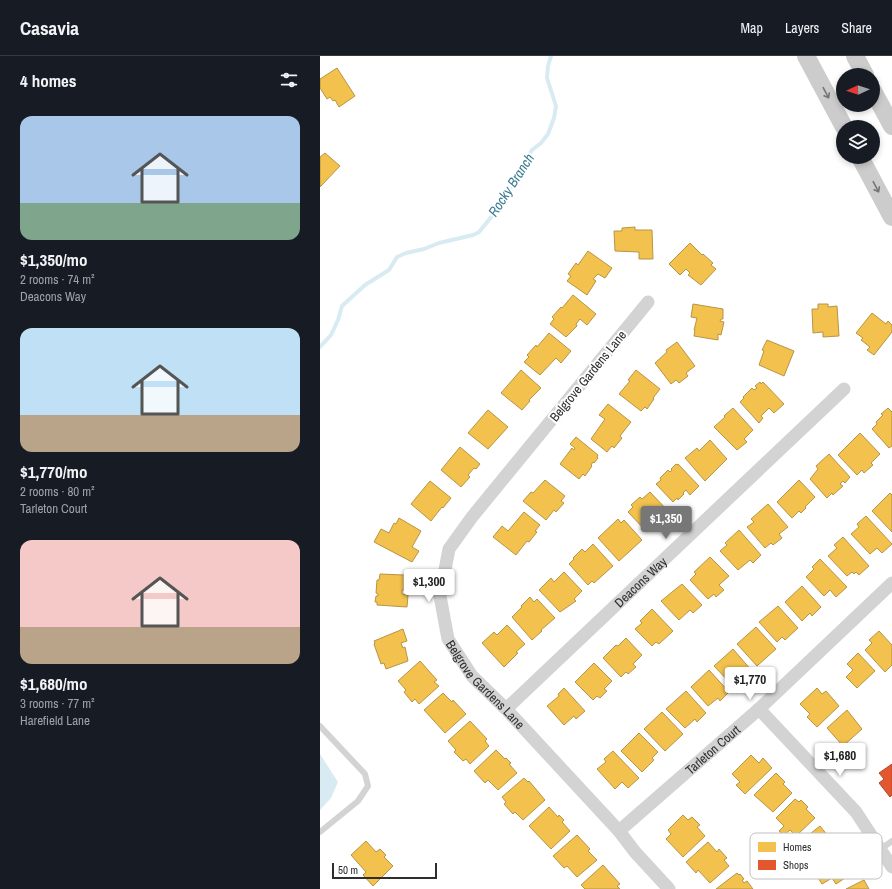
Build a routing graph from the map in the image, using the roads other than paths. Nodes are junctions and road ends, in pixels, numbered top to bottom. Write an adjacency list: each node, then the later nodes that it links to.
1 (854, 56): 3 (main road)
2 (809, 57): 5 (main road, one-way to 5)
3 (861, 68)
4 (880, 104): 6 (main road)
5 (840, 120)
6 (892, 126)
7 (864, 164): 8 (main road, one-way to 8)
8 (892, 217)
9 (648, 302): 13 (street, Belgrove Gardens Lane)
10 (844, 389): 13 (street, Deacons Way)
11 (892, 583): 12 (street, Tarleton Court)
12 (759, 709): 15 (street, Tarleton Court); 17 (street)
13 (506, 710): 15 (street, Belgrove Gardens Lane)
14 (320, 726): 16 (lane)
15 (619, 831): 22 (street, Belgrove Gardens Lane)
16 (320, 832)
17 (870, 833)
18 (892, 841): 19 (lane)
19 (882, 848)
20 (882, 851): 21 (street)
21 (892, 867)
22 (669, 889)

